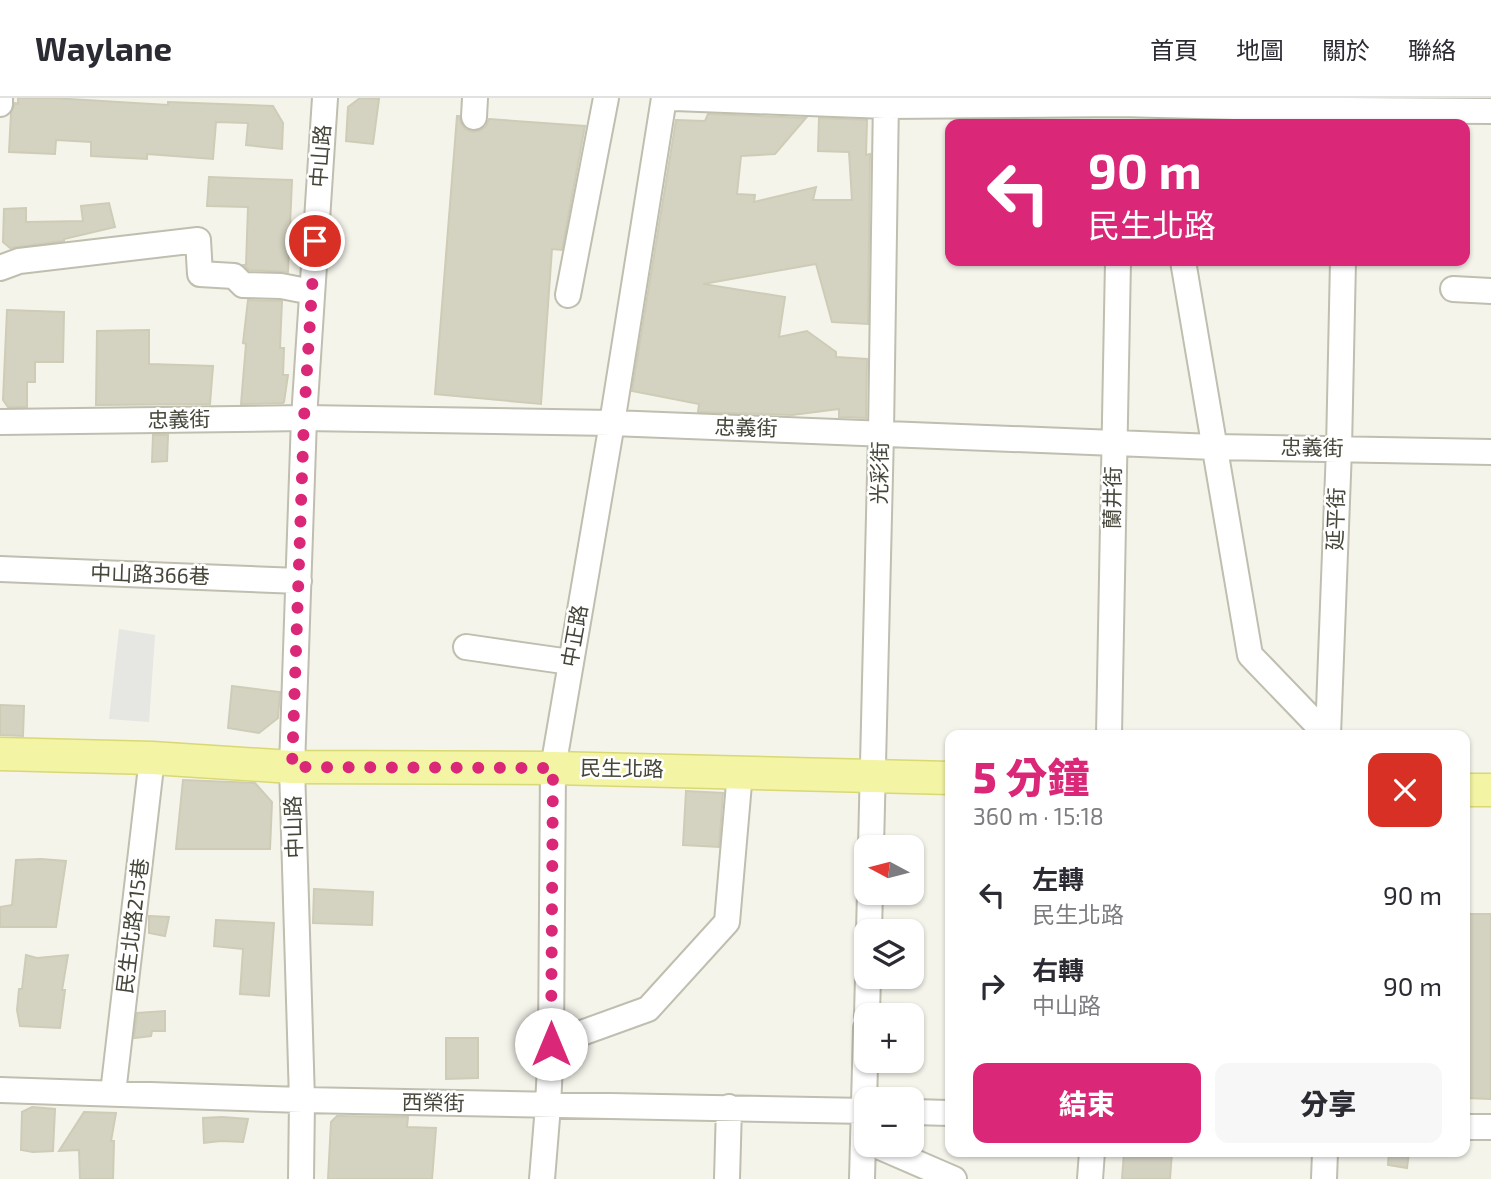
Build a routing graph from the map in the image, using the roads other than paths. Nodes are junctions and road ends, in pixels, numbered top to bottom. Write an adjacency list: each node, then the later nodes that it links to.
1 (1, 98): 8 (street)
2 (325, 98): 20 (street, 中山路)
3 (606, 98): 21 (street)
4 (664, 98): 24 (street, 中正路)
5 (674, 98): 6 (street)
6 (750, 99): 7 (street)
7 (886, 102): 10 (street); 25 (street, 光彩街)
8 (0, 104)
9 (1461, 104): 11 (street); 12 (street)
10 (1121, 109): 13 (street)
11 (1346, 111): 13 (street)
12 (1491, 111)
13 (1159, 115)
14 (1118, 266): 26 (street, 蘭井街)
15 (1184, 266): 27 (street)
16 (1343, 266): 28 (street, 延平街)
17 (0, 268): 20 (street)
18 (1453, 289): 19 (street)
19 (1491, 291)
20 (312, 292): 22 (street, 中山路)
21 (569, 295)
22 (304, 418): 23 (street, 忠義街); 24 (street, 忠義街); 31 (street, 中山路)
23 (0, 422)
24 (612, 423): 25 (street, 忠義街); 33 (street, 中正路)
25 (881, 433): 26 (street, 忠義街); 42 (street, 光彩街)
26 (1114, 443): 27 (street, 忠義街); 34 (street, 蘭井街)
27 (1214, 447): 28 (street, 忠義街); 35 (street)
28 (1339, 449): 29 (street, 忠義街); 36 (street, 延平街)
29 (1491, 452)
30 (0, 569): 31 (street, 中山路366巷)
31 (299, 581): 39 (street, 中山路)
32 (466, 647): 33 (street)
33 (570, 663): 40 (street, 中正路)
34 (1109, 730)
35 (1323, 730)
36 (1328, 730)
37 (0, 754): 38 (main road, 民生北路)
38 (152, 758): 39 (main road, 民生北路); 49 (street, 民生北路215巷)
39 (292, 767): 40 (main road, 民生北路); 50 (street, 中山路)
40 (553, 768): 41 (main road, 民生北路); 47 (street, 中正路)
41 (740, 772): 42 (main road, 民生北路); 47 (street)
42 (873, 775): 43 (main road, 民生北路); 46 (street, 光彩街)
43 (945, 778)
44 (1470, 790): 45 (main road)
45 (1491, 790)
46 (871, 835)
47 (551, 1044): 51 (street, 中正路)
48 (0, 1090): 49 (street, 西榮街)
49 (113, 1093): 50 (street, 西榮街)
50 (302, 1100): 51 (street, 西榮街); 62 (street, 中山路)
51 (548, 1106): 52 (street, 西榮街); 63 (street, 中正路)
52 (729, 1107): 53 (street, 西榮街); 64 (street)
53 (854, 1111)
54 (924, 1112): 55 (street)
55 (945, 1113)
56 (1470, 1127): 57 (street)
57 (1491, 1127)
58 (866, 1157): 65 (street)
59 (903, 1157): 66 (street)
60 (1092, 1157): 67 (street)
61 (1325, 1157): 68 (street)
62 (301, 1179)
63 (542, 1179)
64 (727, 1179)
65 (862, 1179)
66 (954, 1179)
67 (1090, 1179)
68 (1324, 1179)

